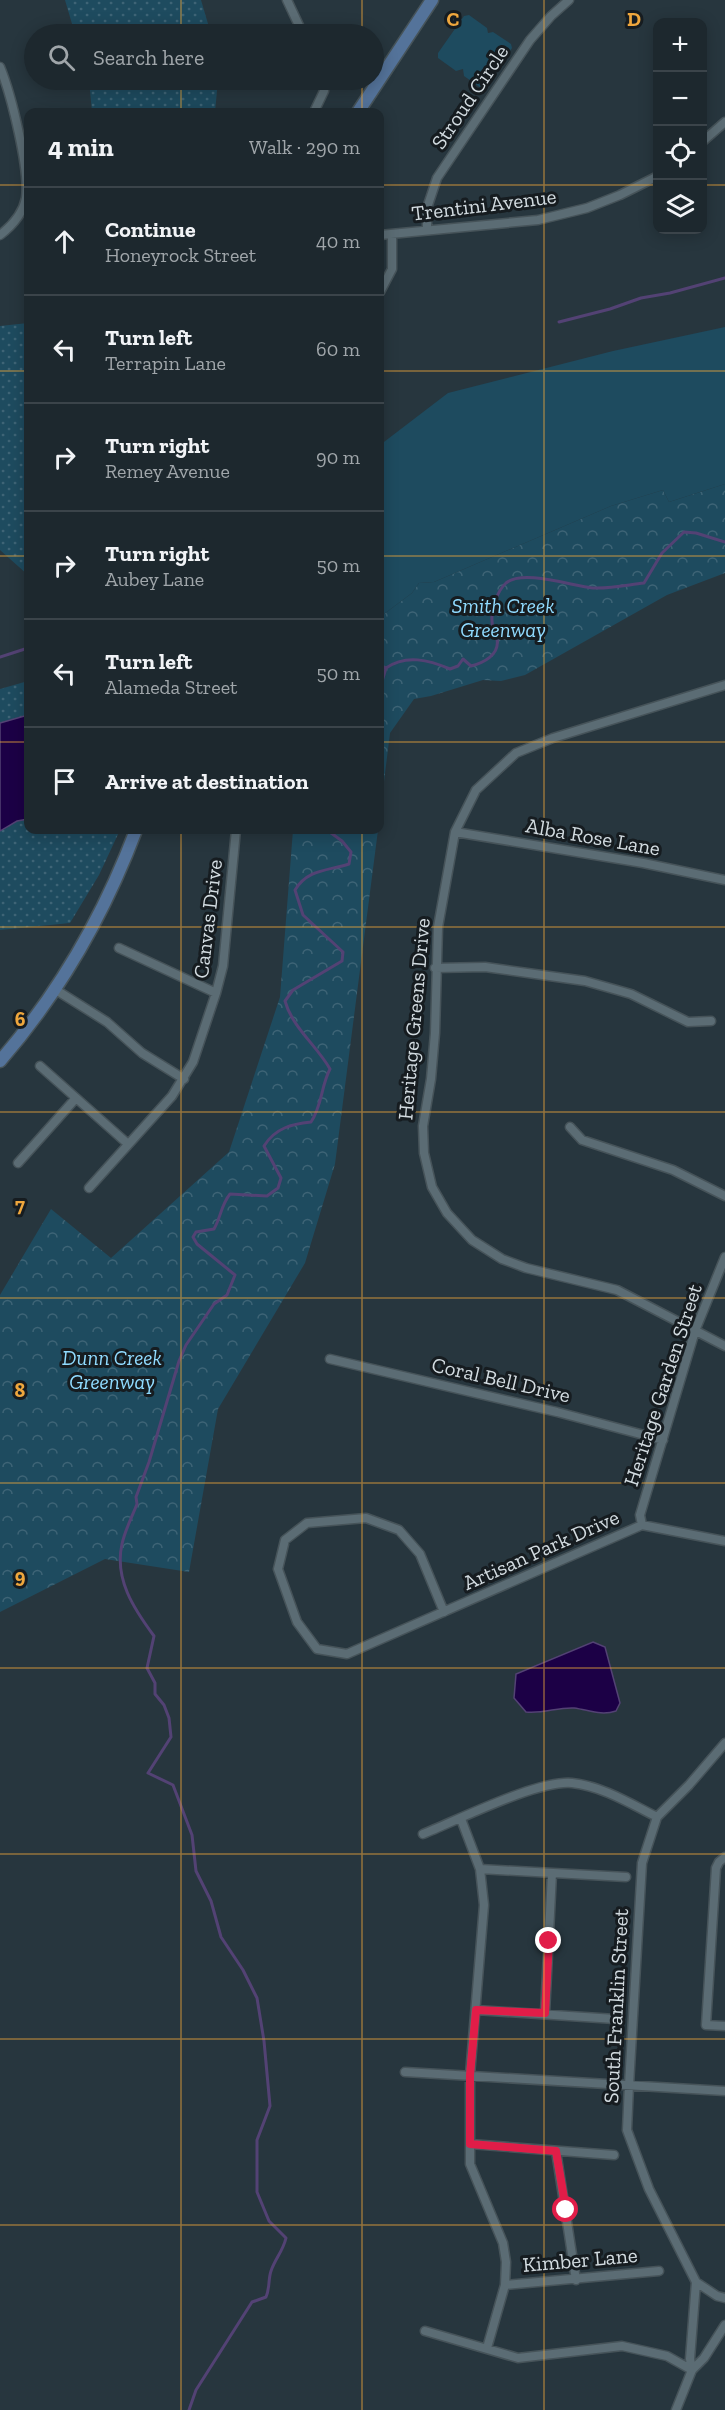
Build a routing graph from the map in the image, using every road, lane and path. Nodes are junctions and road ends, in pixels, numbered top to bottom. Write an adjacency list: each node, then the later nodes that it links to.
1 (287, 0): 4 (street)
2 (432, 0): 6 (main road)
3 (569, 0): 16 (street, Stroud Circle)
4 (298, 24)
5 (0, 67): 13 (street)
6 (384, 73)
7 (324, 90): 9 (street)
8 (373, 90): 10 (main road)
9 (316, 108)
10 (361, 108)
11 (725, 122): 12 (street)
12 (707, 138)
13 (24, 171)
14 (653, 178): 16 (street, Trentini Avenue)
15 (24, 204): 18 (street)
16 (427, 229): 17 (street, Trentini Avenue)
17 (392, 234): 19 (street, Trentini Avenue); 20 (street)
18 (0, 235)
19 (384, 235)
20 (384, 284)
21 (725, 685): 22 (street, Heritage Greens Drive)
22 (455, 832): 25 (street, Alba Rose Lane); 27 (street, Heritage Greens Drive)
23 (134, 834): 28 (main road)
24 (237, 834): 29 (street, Canvas Drive)
25 (725, 880)
26 (119, 948): 29 (street)
27 (435, 968): 30 (street); 41 (street, Heritage Greens Drive)
28 (56, 990): 31 (main road); 33 (street)
29 (216, 993): 33 (street, Canvas Drive)
30 (711, 1021)
31 (1, 1059)
32 (40, 1066): 34 (street)
33 (184, 1079): 36 (street, Canvas Drive)
34 (76, 1098): 36 (street); 37 (street)
35 (570, 1127): 39 (street)
36 (128, 1144): 38 (street, Canvas Drive)
37 (18, 1163)
38 (89, 1188)
39 (725, 1196)
40 (725, 1257): 41 (street, Heritage Garden Street)
41 (695, 1331): 42 (street, Heritage Greens Drive); 44 (street, Heritage Garden Street)
42 (725, 1346)
43 (330, 1359): 44 (street, Coral Bell Drive)
44 (663, 1440): 45 (street, Heritage Garden Street)
45 (642, 1525): 46 (street, Artisan Park Drive); 47 (street, Artisan Park Drive)
46 (725, 1541)
47 (444, 1612): 47 (street, Artisan Park Drive)
48 (724, 1744): 49 (street, South Franklin Street)
49 (657, 1817): 50 (street); 62 (street, South Franklin Street)
50 (460, 1819): 51 (street); 53 (street)
51 (423, 1834)
52 (725, 1857): 59 (street)
53 (480, 1869): 54 (street); 56 (street)
54 (552, 1873): 55 (street); 57 (street)
55 (626, 1877)
56 (476, 2010): 57 (street); 61 (street)
57 (545, 2013): 58 (street)
58 (615, 2019)
59 (725, 2026)
60 (405, 2072): 61 (street)
61 (470, 2075): 62 (street); 64 (street)
62 (629, 2085): 63 (street); 69 (street, South Franklin Street)
63 (725, 2091)
64 (470, 2144): 65 (street); 70 (street)
65 (556, 2151): 66 (street); 68 (street)
66 (614, 2155)
67 (659, 2271): 68 (street, Kimber Lane)
68 (576, 2280): 70 (street, Kimber Lane)
69 (696, 2282): 71 (street); 75 (street)
70 (505, 2285): 74 (street)
71 (725, 2298)
72 (725, 2325): 75 (street)
73 (425, 2331): 74 (street)
74 (487, 2348): 75 (street)
75 (692, 2370): 76 (street)
76 (676, 2410)

